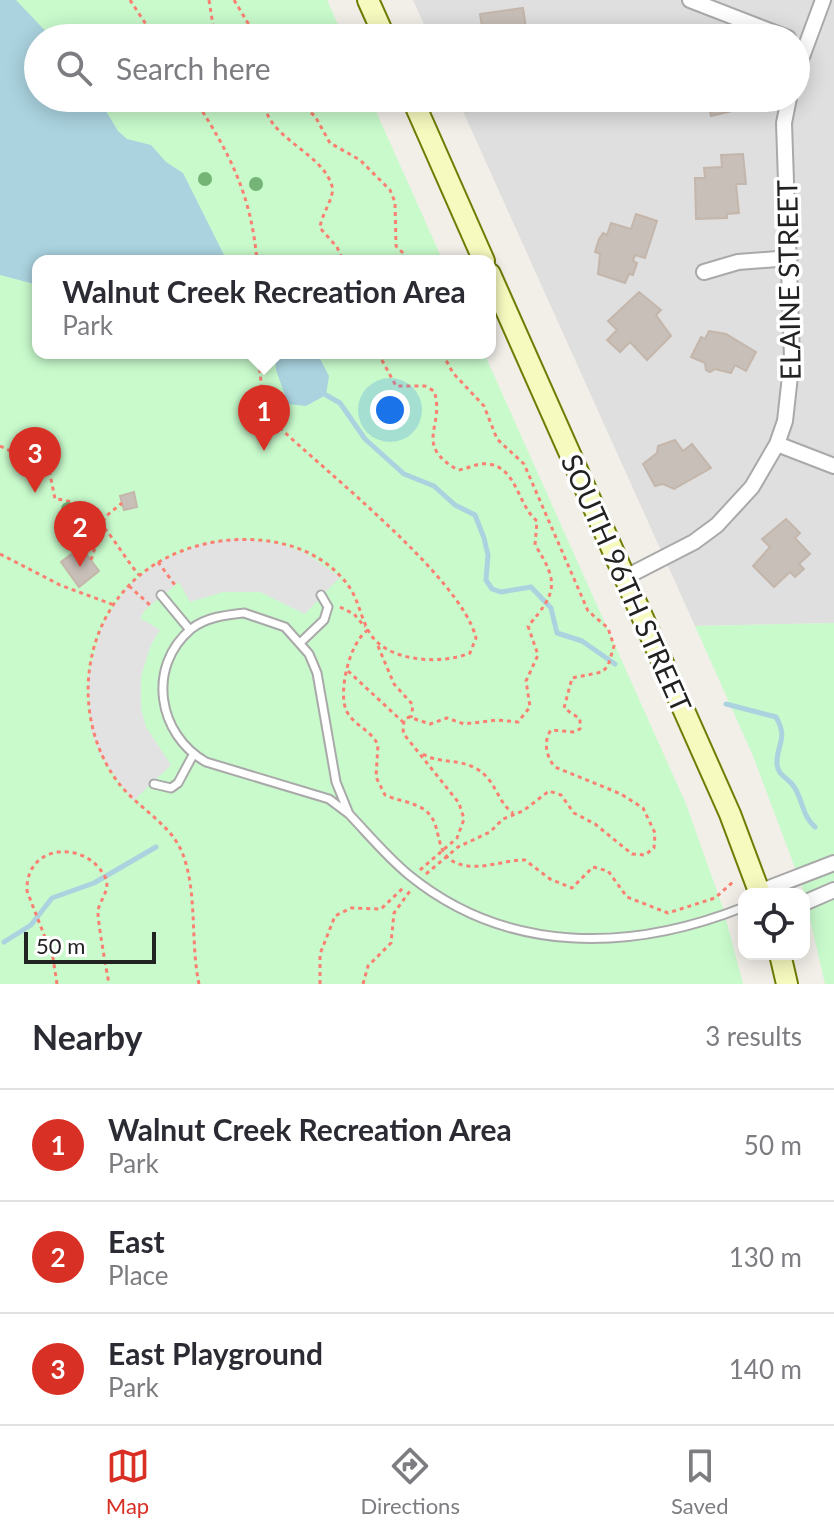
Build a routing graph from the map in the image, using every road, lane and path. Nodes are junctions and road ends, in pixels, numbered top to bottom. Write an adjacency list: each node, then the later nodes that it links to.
1 (130, 0): 7 (path)
2 (209, 0): 8 (path)
3 (234, 0): 9 (path)
4 (368, 0): 10 (main road)
5 (690, 0): 11 (street)
6 (823, 0): 12 (street)
7 (146, 24)
8 (213, 24)
9 (249, 24)
10 (379, 24)
11 (752, 24)
12 (810, 25)
13 (202, 112): 18 (path)
14 (267, 112): 19 (path)
15 (310, 112): 20 (path)
16 (418, 112): 21 (main road)
17 (786, 112): 22 (street, ELAINE STREET)
18 (256, 255)
19 (340, 255)
20 (405, 255)
21 (481, 255)
22 (790, 258): 23 (street); 28 (street, ELAINE STREET)
23 (704, 272)
24 (496, 288): 37 (main road, SOUTH 96TH STREET)
25 (259, 359): 48 (path)
26 (381, 359): 50 (path)
27 (445, 359): 56 (path)
28 (777, 444): 30 (street); 37 (street, ELAINE STREET)
29 (0, 446): 32 (path)
30 (834, 466)
31 (122, 503): 32 (path)
32 (102, 524): 34 (path); 36 (path)
33 (0, 554): 42 (path)
34 (91, 560)
35 (158, 562): 36 (path); 38 (path); 46 (path)
36 (139, 575): 39 (path)
37 (624, 578): 62 (main road, SOUTH 96TH STREET)
38 (175, 585)
39 (129, 586): 42 (path); 43 (path)
40 (161, 595): 45 (lane)
41 (321, 595): 44 (lane)
42 (114, 605): 70 (path)
43 (150, 605)
44 (328, 607): 46 (path); 47 (lane)
45 (190, 630): 47 (lane); 53 (lane)
46 (368, 630): 48 (path); 49 (path)
47 (301, 642): 55 (lane)
48 (377, 642): 50 (path)
49 (348, 671): 51 (path); 57 (path)
50 (411, 718): 51 (path)
51 (403, 722): 52 (path)
52 (419, 752): 56 (path); 57 (path)
53 (193, 755): 54 (lane); 55 (lane)
54 (154, 784)
55 (349, 814): 60 (lane)
56 (517, 814): 58 (path)
57 (442, 850): 58 (path); 60 (path)
58 (446, 855): 60 (path); 61 (path)
59 (834, 863): 63 (street)
60 (415, 879): 66 (lane); 71 (path); 72 (path)
61 (755, 888)
62 (758, 888)
63 (761, 888)
64 (834, 890): 65 (street)
65 (810, 900)
66 (738, 910)
67 (781, 960): 73 (main road)
68 (57, 984): 69 (path)
69 (109, 984)
70 (199, 984)
71 (320, 984)
72 (363, 984)
73 (787, 984)

